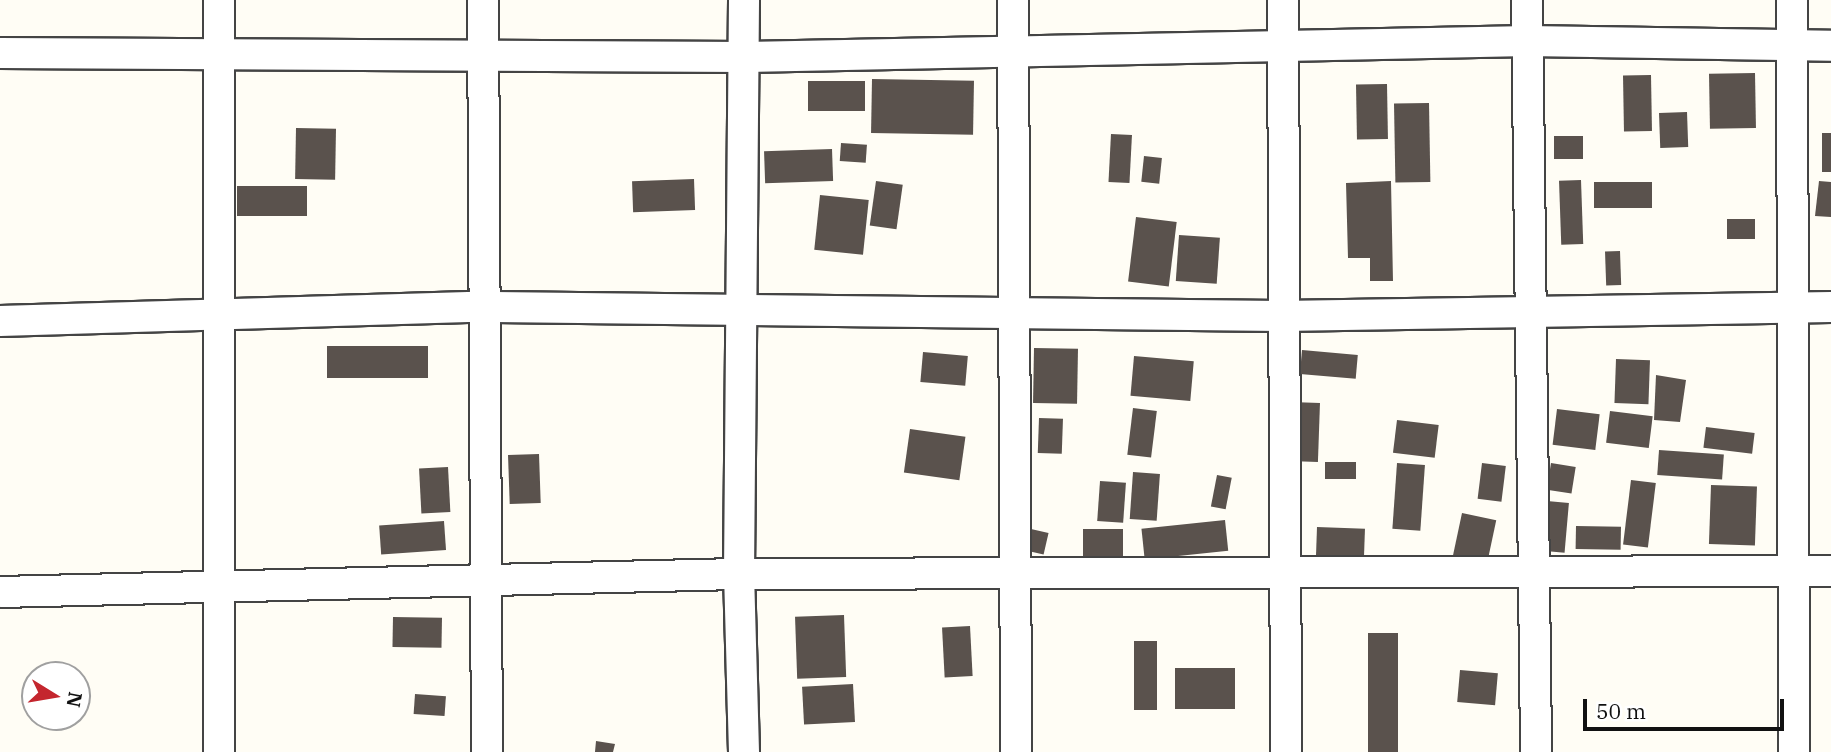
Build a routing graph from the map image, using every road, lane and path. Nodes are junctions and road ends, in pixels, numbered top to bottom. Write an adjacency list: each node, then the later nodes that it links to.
1 (219, 0): 15 (street)
2 (483, 0): 12 (street)
3 (744, 0): 16 (street)
4 (1013, 0): 14 (street)
5 (1283, 0): 11 (street)
6 (1527, 0): 8 (street)
7 (1792, 0): 9 (street)
8 (1528, 41): 9 (street); 11 (street); 22 (street)
9 (1792, 46): 10 (street); 20 (street)
10 (1831, 46)
11 (1283, 47): 14 (street); 24 (street)
12 (484, 53): 15 (street); 16 (street); 17 (street)
13 (0, 54): 15 (street)
14 (1014, 54): 16 (street); 21 (street)
15 (220, 55): 23 (street)
16 (746, 57): 19 (street)
17 (485, 307): 19 (street); 23 (street); 32 (street)
18 (1831, 307): 20 (street)
19 (744, 308): 21 (street); 29 (street)
20 (1793, 308): 22 (street); 28 (street)
21 (1015, 311): 24 (street); 30 (street)
22 (1532, 312): 24 (street); 31 (street)
23 (219, 316): 25 (street); 33 (street)
24 (1281, 316): 27 (street)
25 (0, 321)
26 (1831, 571): 28 (street)
27 (1285, 573): 30 (street); 31 (street); 39 (street)
28 (1794, 573): 31 (street); 41 (street)
29 (739, 574): 30 (street); 32 (street); 37 (street)
30 (1016, 576): 38 (street)
31 (1535, 576): 40 (street)
32 (486, 581): 33 (street); 36 (street)
33 (219, 586): 34 (street); 35 (street)
34 (0, 592)
35 (219, 752)
36 (487, 752)
37 (744, 752)
38 (1016, 752)
39 (1286, 752)
40 (1536, 752)
41 (1794, 752)

